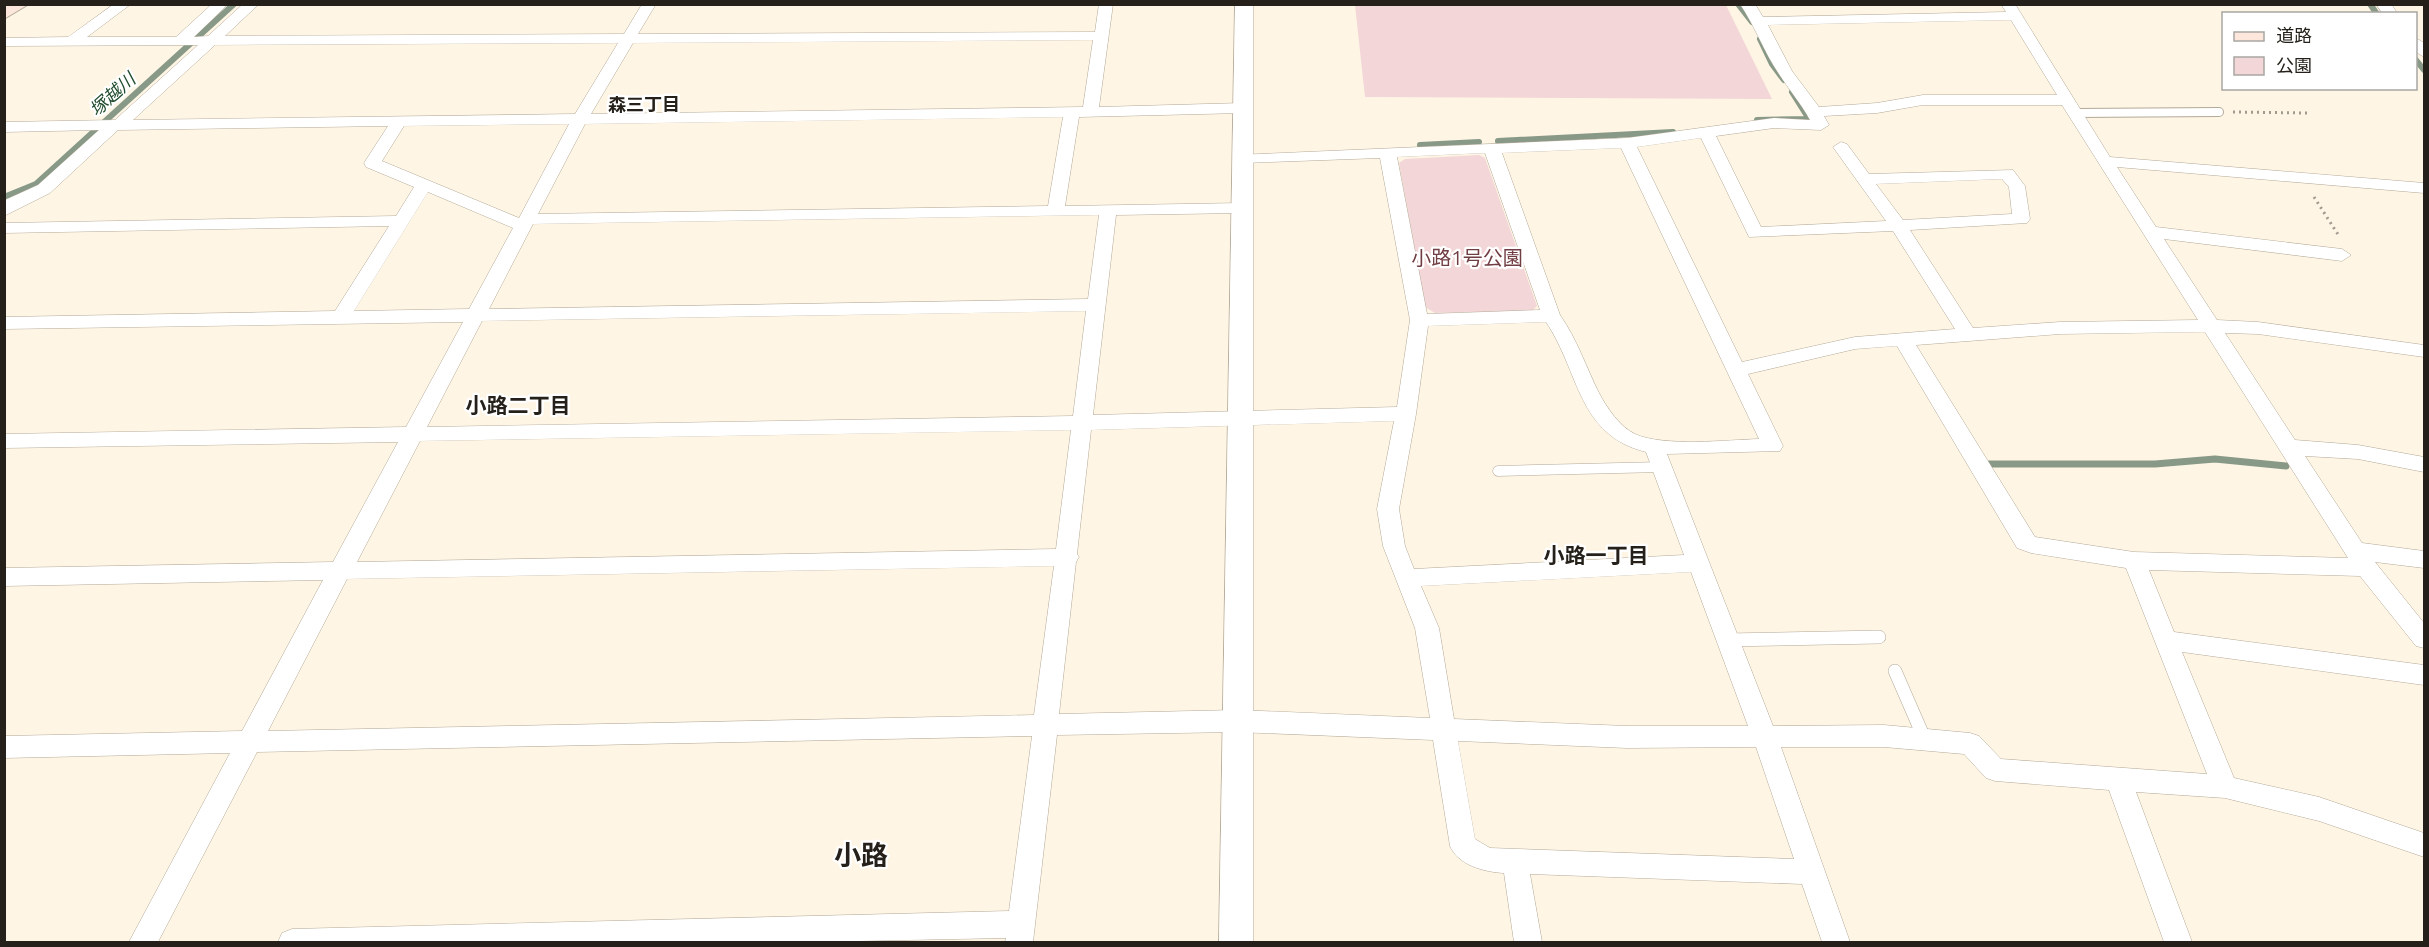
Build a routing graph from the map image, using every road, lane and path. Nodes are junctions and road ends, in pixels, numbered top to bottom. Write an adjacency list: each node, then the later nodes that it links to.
1 (19, 4): 10 (main road)
2 (124, 4): 17 (street)
3 (221, 4): 14 (street)
4 (252, 4): 15 (street)
5 (649, 4): 13 (street)
6 (1106, 4): 12 (street)
7 (1244, 4): 19 (street)
8 (1747, 4): 11 (street)
9 (2012, 10): 11 (street); 18 (street)
10 (4, 13)
11 (1759, 21): 22 (street)
12 (1101, 36): 13 (street); 21 (street)
13 (628, 38): 15 (street); 25 (street)
14 (183, 41): 15 (street); 17 (street)
15 (207, 41): 27 (street)
16 (4, 42): 17 (street)
17 (71, 42)
18 (2071, 106): 22 (street); 23 (lane); 35 (street)
19 (1244, 108): 21 (street); 34 (street)
20 (1072, 112): 21 (street); 25 (street); 43 (street)
21 (1090, 112)
22 (1814, 112): 29 (street)
23 (2220, 112): 24 (path)
24 (2308, 113)
25 (580, 119): 26 (street); 45 (street)
26 (400, 122): 27 (street); 38 (street)
27 (115, 125): 28 (street); 42 (street)
28 (4, 127)
29 (1707, 134): 30 (street); 46 (street)
30 (1627, 143): 32 (street); 60 (street)
31 (1841, 147): 37 (street)
32 (1492, 149): 33 (street); 52 (street)
33 (1388, 154): 34 (street); 54 (street)
34 (1243, 158): 40 (street)
35 (2105, 161): 36 (street); 48 (street)
36 (2300, 176): 39 (street); 49 (path)
37 (1864, 179): 46 (street); 46 (street)
38 (423, 186): 44 (street); 45 (street)
39 (2424, 188)
40 (1242, 208): 41 (street); 62 (street)
41 (1108, 210): 43 (street); 50 (street)
42 (4, 211)
43 (1056, 211): 45 (street)
44 (402, 221): 47 (street); 53 (street)
45 (525, 223): 51 (street)
46 (1898, 225): 57 (street)
47 (4, 228)
48 (2152, 232): 49 (street); 56 (street)
49 (2342, 255)
50 (1097, 305): 51 (street); 63 (street)
51 (476, 314): 53 (street); 64 (street)
52 (1551, 316): 54 (street); 66 (street)
53 (341, 317): 55 (street)
54 (1419, 320): 61 (street)
55 (4, 323)
56 (2213, 326): 57 (street); 59 (street); 67 (street)
57 (1967, 334): 58 (street)
58 (1903, 340): 60 (street); 74 (street)
59 (2424, 351)
60 (1738, 370): 66 (street)
61 (1406, 414): 62 (street); 78 (street)
62 (1240, 420): 63 (street); 85 (street)
63 (1083, 422): 64 (street); 71 (street)
64 (412, 434): 65 (street); 76 (street)
65 (4, 441)
66 (1654, 446): 69 (street)
67 (2290, 447): 68 (street); 72 (street)
68 (2424, 464)
69 (1662, 467): 70 (lane); 75 (street)
70 (1498, 471)
71 (1068, 557): 76 (street); 86 (street)
72 (2361, 559): 73 (street); 74 (street); 80 (street)
73 (2424, 559)
74 (2133, 561): 82 (street)
75 (1697, 563): 78 (street); 81 (street)
76 (339, 570): 77 (street); 90 (street)
77 (4, 577)
78 (1406, 578): 87 (street)
79 (1879, 637): 81 (lane)
80 (2424, 639)
81 (1727, 640): 88 (street)
82 (2166, 640): 84 (street); 93 (street)
83 (1895, 671): 89 (lane)
84 (2424, 675)
85 (1238, 721): 86 (street); 87 (street); 100 (street)
86 (1045, 725): 90 (street); 97 (street)
87 (1444, 731): 88 (street); 95 (street)
88 (1765, 737): 89 (street); 96 (street)
89 (1926, 740): 92 (street)
90 (249, 742): 91 (street); 98 (street)
91 (4, 747)
92 (2119, 781): 93 (street); 103 (street)
93 (2225, 787): 94 (street)
94 (2424, 845)
95 (1515, 861): 96 (street); 101 (street)
96 (1812, 873): 102 (street)
97 (1020, 933): 99 (street)
98 (143, 942)
99 (292, 942)
100 (1236, 942)
101 (1528, 942)
102 (1836, 942)
103 (2178, 942)

